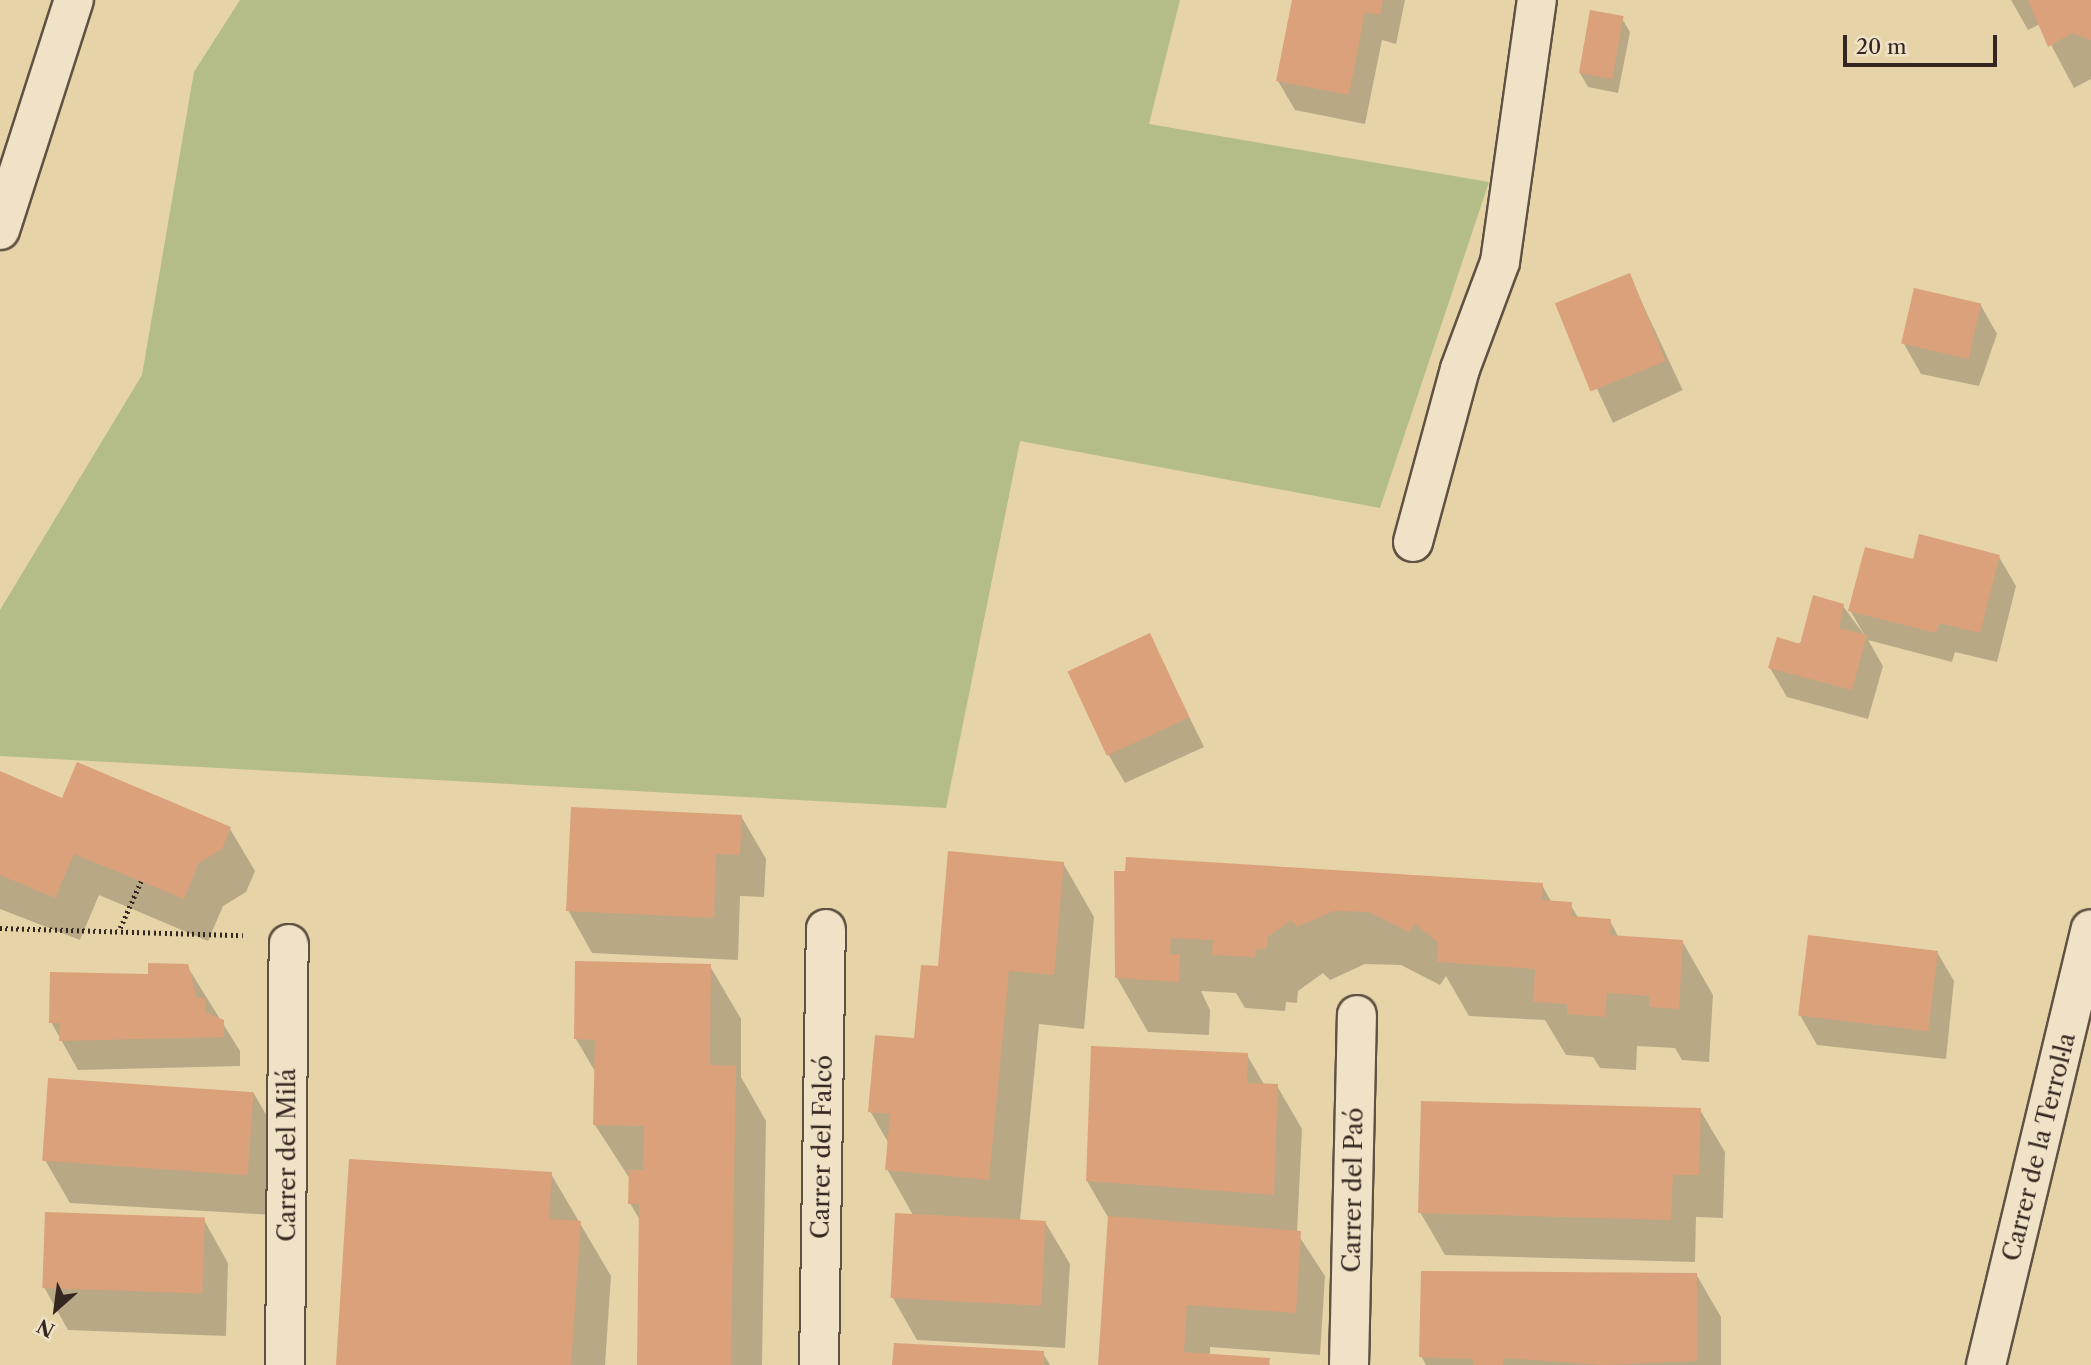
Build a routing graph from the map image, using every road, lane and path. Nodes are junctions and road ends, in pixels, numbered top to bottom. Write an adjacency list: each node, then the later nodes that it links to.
1 (74, 0): 3 (street)
2 (1536, 0): 4 (street)
3 (0, 230)
4 (1413, 542)
5 (141, 881): 7 (path)
6 (0, 928): 7 (path)
7 (120, 929): 10 (path)
8 (826, 929): 13 (street, Carrer del Falcó)
9 (2091, 929): 15 (street, Carrer de la Terrol·la)
10 (289, 944): 12 (street, Carrer del Milá)
11 (1357, 1014): 14 (street, Carrer del Paó)
12 (285, 1365)
13 (819, 1365)
14 (1349, 1365)
15 (1986, 1365)

